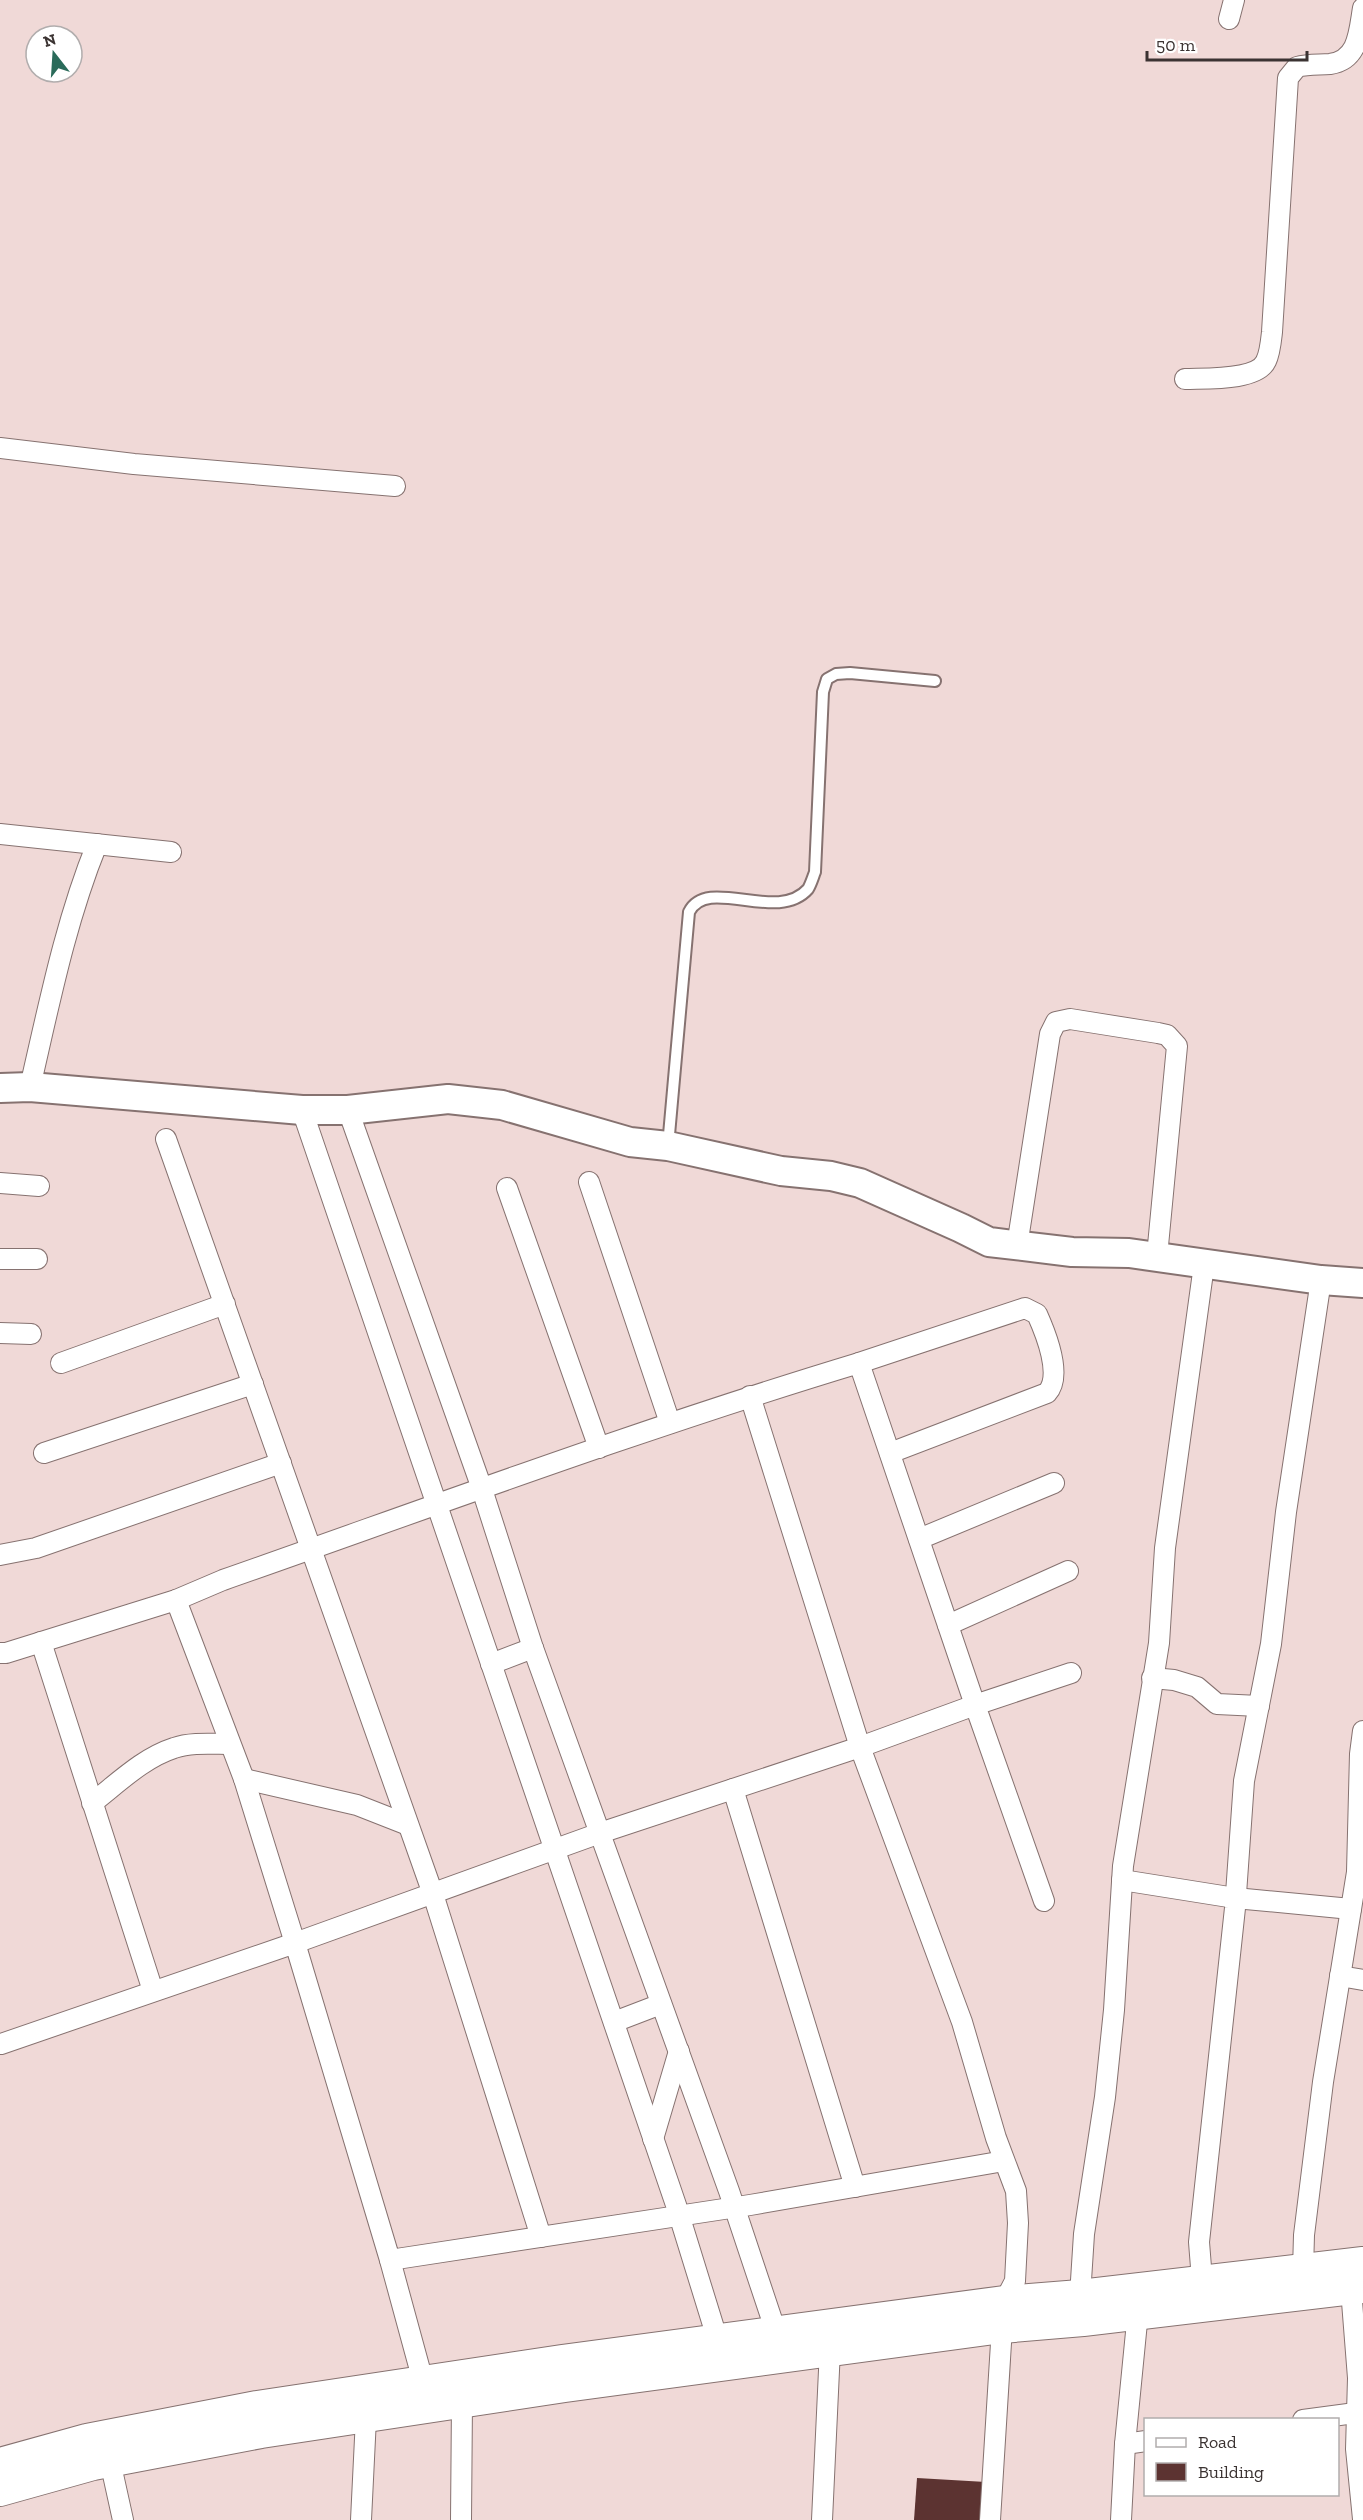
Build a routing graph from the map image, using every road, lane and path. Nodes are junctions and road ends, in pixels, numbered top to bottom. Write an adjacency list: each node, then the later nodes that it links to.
1 (1363, 8): 2 (street)
2 (1185, 379)
3 (0, 448): 4 (street)
4 (395, 486)
5 (935, 681): 14 (lane)
6 (0, 834): 7 (street)
7 (97, 844): 8 (street); 9 (street)
8 (171, 852)
9 (30, 1087): 10 (street); 11 (street)
10 (0, 1088)
11 (302, 1110): 12 (street); 40 (street)
12 (348, 1110): 14 (street); 39 (street)
13 (166, 1139): 26 (street)
14 (668, 1146): 19 (street)
15 (589, 1182): 33 (street)
16 (0, 1183): 17 (street)
17 (39, 1186)
18 (507, 1188): 34 (street)
19 (1017, 1246): 20 (street); 20 (street)
20 (1157, 1256): 23 (street)
21 (0, 1259): 22 (street)
22 (37, 1259)
23 (1204, 1265): 24 (street); 52 (street)
24 (1321, 1280): 25 (street); 54 (street)
25 (1363, 1283)
26 (225, 1304): 29 (street); 31 (street)
27 (0, 1333): 28 (street)
28 (31, 1334)
29 (61, 1363)
30 (859, 1364): 32 (street); 36 (street); 36 (street)
31 (253, 1384): 35 (street); 37 (street)
32 (750, 1396): 33 (street); 57 (street)
33 (670, 1423): 34 (street)
34 (599, 1448): 39 (street)
35 (44, 1453)
36 (890, 1454): 41 (street)
37 (281, 1463): 42 (street); 43 (street)
38 (1054, 1483): 41 (street)
39 (482, 1489): 40 (street); 48 (street)
40 (436, 1505): 42 (street); 50 (street)
41 (919, 1539): 46 (street)
42 (311, 1549): 45 (street); 61 (street)
43 (0, 1555)
44 (1068, 1571): 46 (street)
45 (176, 1600): 47 (street); 56 (street)
46 (948, 1625): 53 (street)
47 (41, 1642): 49 (street); 60 (street)
48 (533, 1648): 50 (street); 62 (street)
49 (0, 1653)
50 (491, 1664): 63 (street)
51 (1071, 1673): 53 (street)
52 (1152, 1678): 54 (street); 64 (street)
53 (975, 1705): 57 (street); 67 (street)
54 (1259, 1706): 66 (street)
55 (1363, 1731): 68 (street)
56 (230, 1744): 58 (street); 60 (street)
57 (860, 1748): 59 (street); 78 (street)
58 (243, 1779): 61 (street); 69 (street)
59 (733, 1789): 62 (street); 79 (street)
60 (93, 1803): 72 (street)
61 (408, 1825): 65 (street)
62 (600, 1833): 63 (street); 73 (street)
63 (555, 1851): 65 (street); 74 (street)
64 (1122, 1880): 66 (street); 87 (street)
65 (433, 1894): 69 (street); 82 (street)
66 (1235, 1898): 68 (street); 85 (street)
67 (1044, 1901)
68 (1351, 1909): 70 (street)
69 (295, 1942): 72 (street); 83 (street)
70 (1340, 1976): 71 (street); 84 (street)
71 (1363, 1980)
72 (153, 1991): 75 (street)
73 (662, 2004): 74 (street); 76 (street)
74 (614, 2022): 77 (street)
75 (1, 2044)
76 (679, 2051): 77 (street); 80 (street)
77 (653, 2139): 81 (street)
78 (1004, 2161): 79 (street); 89 (street)
79 (855, 2187): 80 (street)
80 (735, 2207): 81 (street); 90 (street)
81 (680, 2216): 82 (street); 90 (street)
82 (541, 2237): 83 (street)
83 (390, 2260): 92 (street)
84 (1304, 2270): 85 (main road); 86 (main road)
85 (1202, 2280): 87 (main road)
86 (1359, 2280): 88 (main road); 94 (street)
87 (1080, 2296): 89 (main road)
88 (1138, 2313): 89 (main road); 98 (street)
89 (1003, 2315): 90 (main road); 91 (main road); 107 (street)
90 (749, 2342): 91 (main road); 92 (main road); 93 (main road)
91 (830, 2349): 106 (street)
92 (423, 2381): 100 (main road)
93 (462, 2401): 95 (main road); 105 (street)
94 (1360, 2412): 96 (street); 102 (street)
95 (366, 2418): 99 (main road); 104 (street)
96 (1317, 2418)
97 (1144, 2441): 98 (street)
98 (1125, 2444): 108 (street)
99 (110, 2460): 101 (main road); 103 (street)
100 (0, 2464)
101 (0, 2490)
102 (1363, 2519)
103 (123, 2520)
104 (361, 2520)
105 (461, 2520)
106 (822, 2520)
107 (990, 2520)
108 (1121, 2520)

